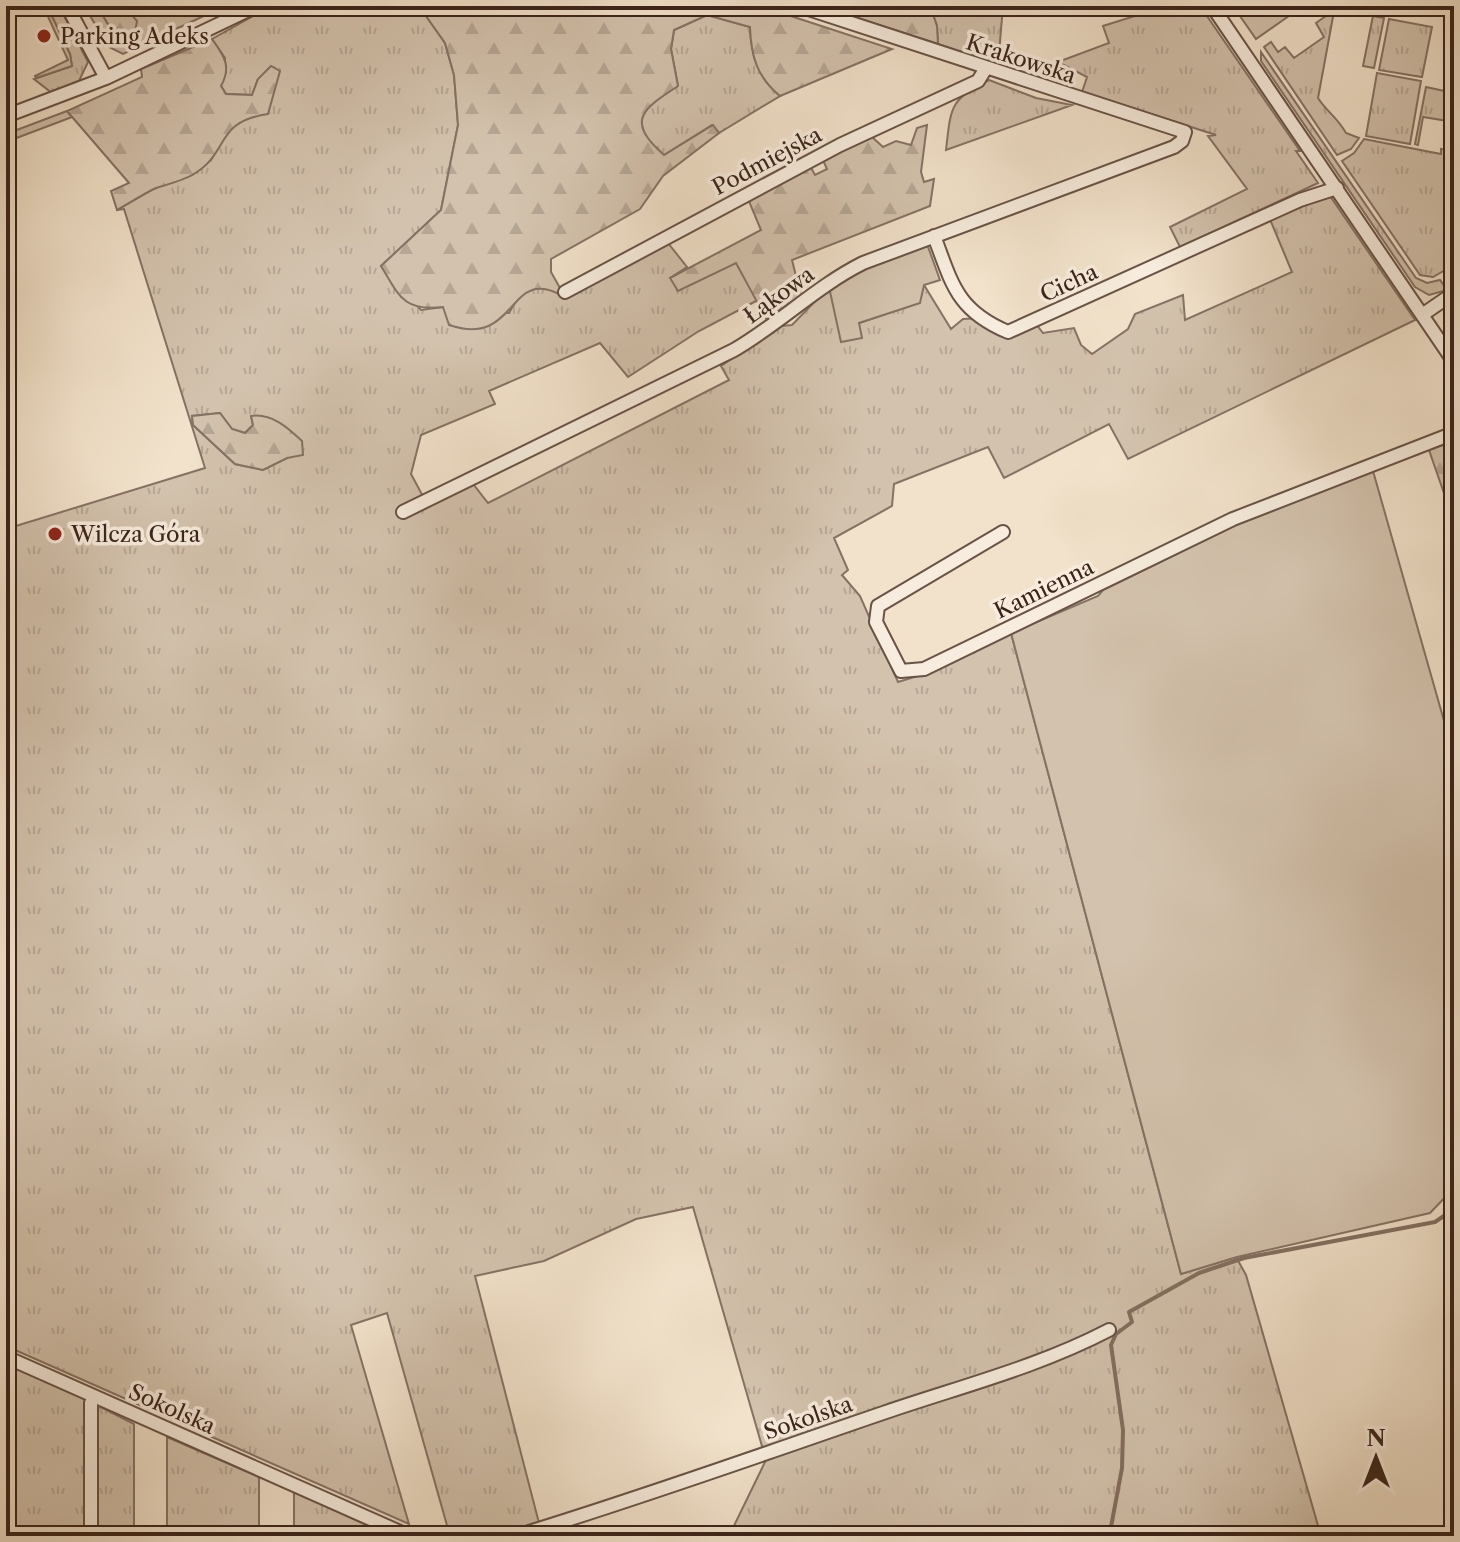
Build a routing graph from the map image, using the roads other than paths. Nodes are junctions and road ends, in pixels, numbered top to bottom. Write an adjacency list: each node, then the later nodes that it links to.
1 (67, 6): 6 (street)
2 (257, 6): 6 (street)
3 (799, 6): 5 (street, Krakowska)
4 (1212, 6): 9 (street)
5 (986, 68): 8 (street, Krakowska); 11 (street, Podmiejska)
6 (106, 78): 7 (street)
7 (6, 116)
8 (1185, 132): 10 (street, Łąkowa)
9 (1337, 188): 10 (street, Cicha); 13 (street)
10 (934, 236): 16 (street, Łąkowa)
11 (565, 292)
12 (1454, 293): 13 (street)
13 (1422, 315): 14 (street)
14 (1454, 362)
15 (1454, 433): 17 (street, Kamienna)
16 (403, 512)
17 (1003, 532)
18 (1109, 1330): 23 (street, Sokolska)
19 (6, 1357): 20 (street, Sokolska)
20 (94, 1396): 21 (street); 22 (street, Sokolska)
21 (91, 1536)
22 (409, 1536)
23 (516, 1536)

